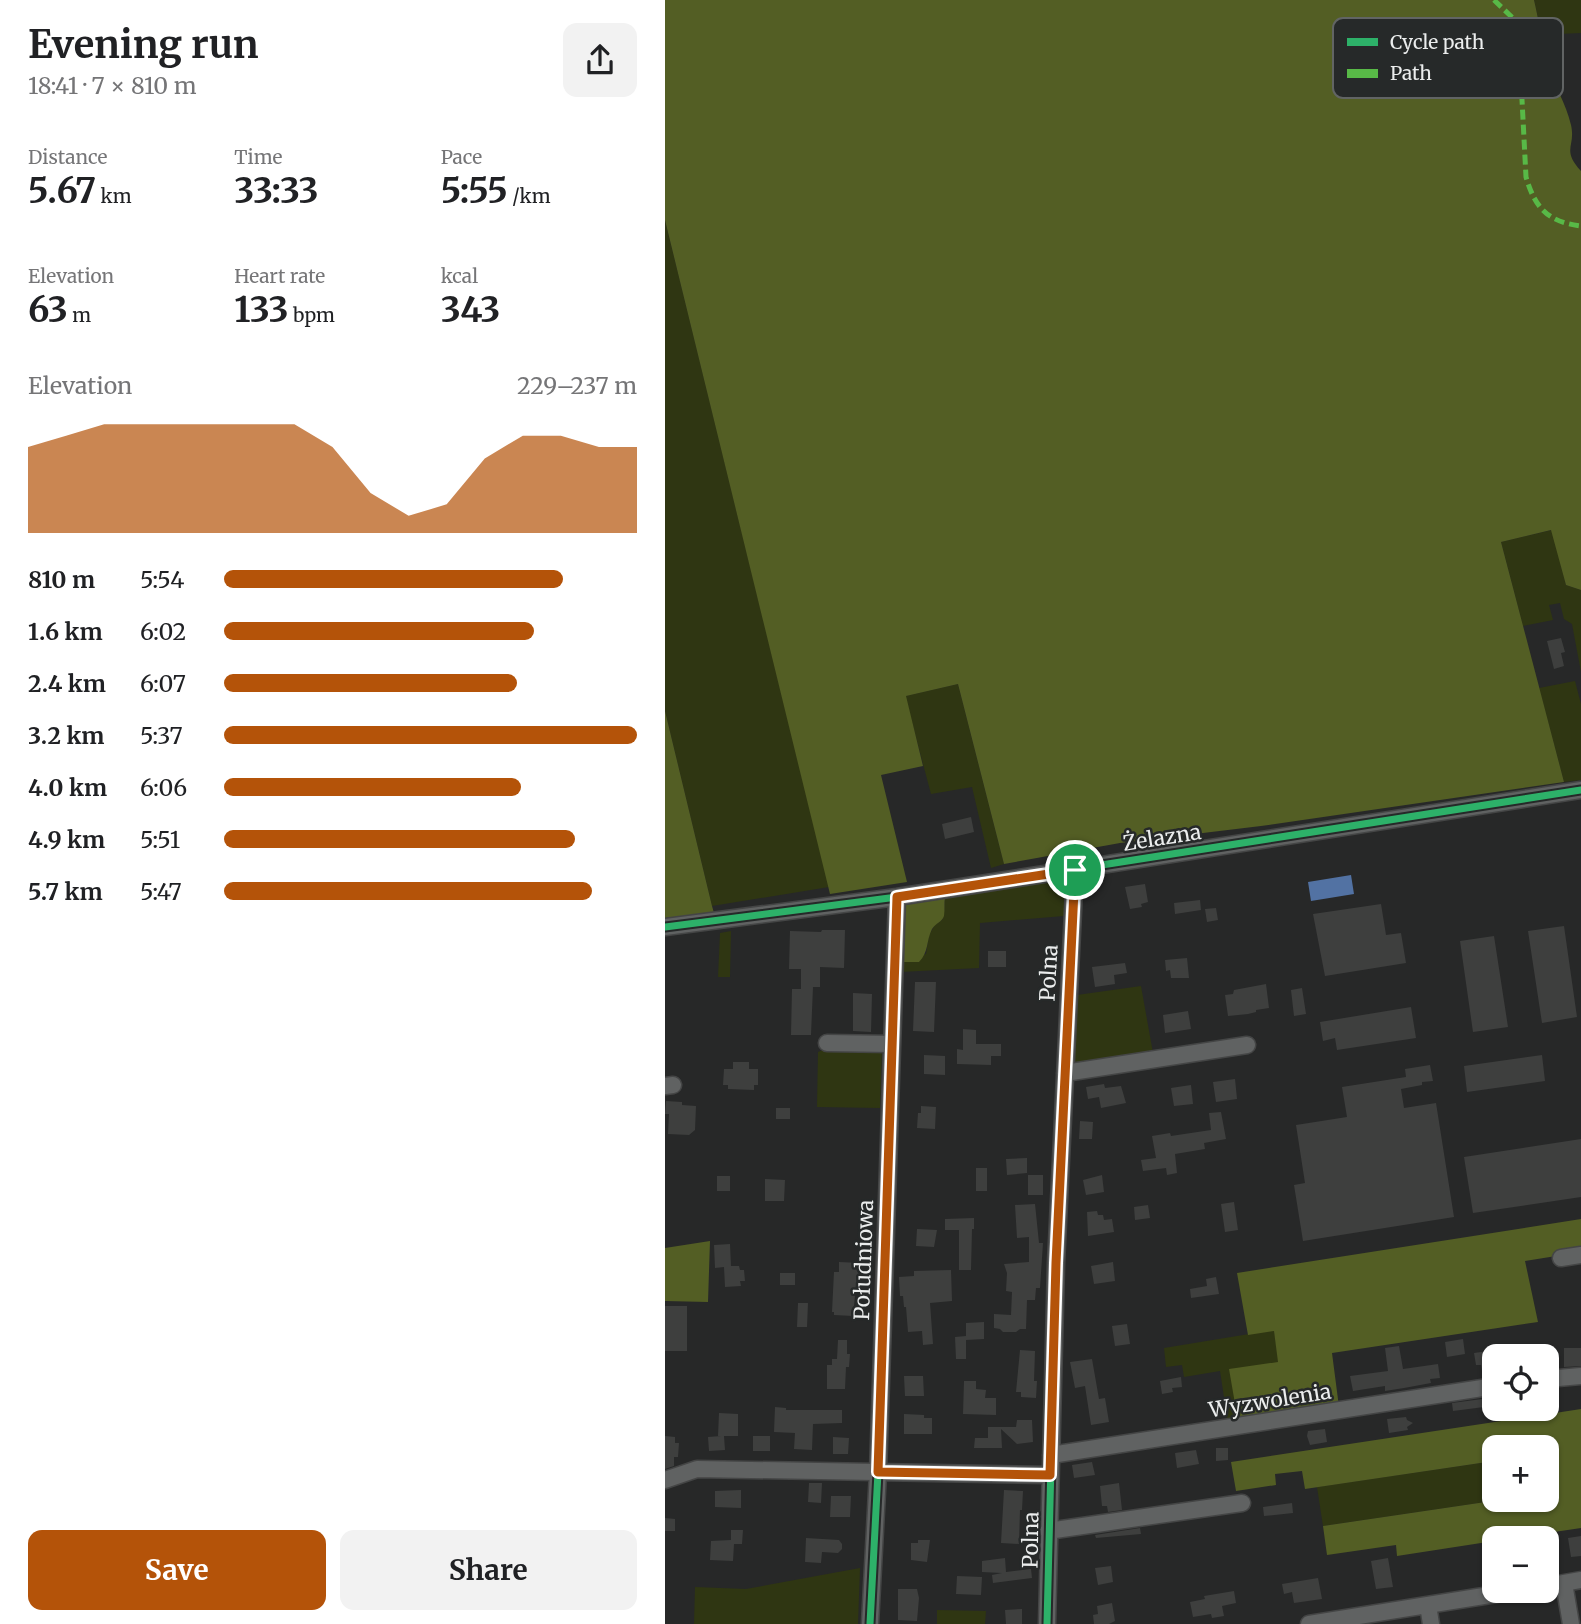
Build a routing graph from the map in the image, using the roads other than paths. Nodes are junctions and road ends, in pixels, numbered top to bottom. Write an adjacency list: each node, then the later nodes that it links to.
1 (1581, 790): 2 (street, Żelazna)
2 (1075, 870): 3 (street, Żelazna); 8 (street, Polna)
3 (897, 897): 4 (street, Żelazna); 6 (street, Południowa)
4 (665, 927)
5 (827, 1043): 6 (street)
6 (892, 1044): 15 (street, Południowa)
7 (1247, 1045): 8 (street)
8 (1065, 1073): 14 (street, Polna)
9 (1581, 1255): 10 (street)
10 (1561, 1258)
11 (1581, 1376): 12 (street)
12 (1559, 1378)
13 (1482, 1388): 14 (street, Wyzwolenia)
14 (1051, 1455): 16 (street, Polna)
15 (878, 1472): 16 (street); 17 (street); 25 (street, Południowa)
16 (1050, 1475): 19 (street, Polna)
17 (665, 1480)
18 (1242, 1503): 19 (street)
19 (1048, 1531): 26 (street, Polna)
20 (1581, 1580): 21 (street)
21 (1564, 1583): 22 (street); 29 (street)
22 (1559, 1584)
23 (1482, 1596): 24 (street)
24 (1427, 1605): 27 (street); 28 (street)
25 (870, 1624)
26 (1047, 1624)
27 (1309, 1624)
28 (1431, 1624)
29 (1571, 1624)

